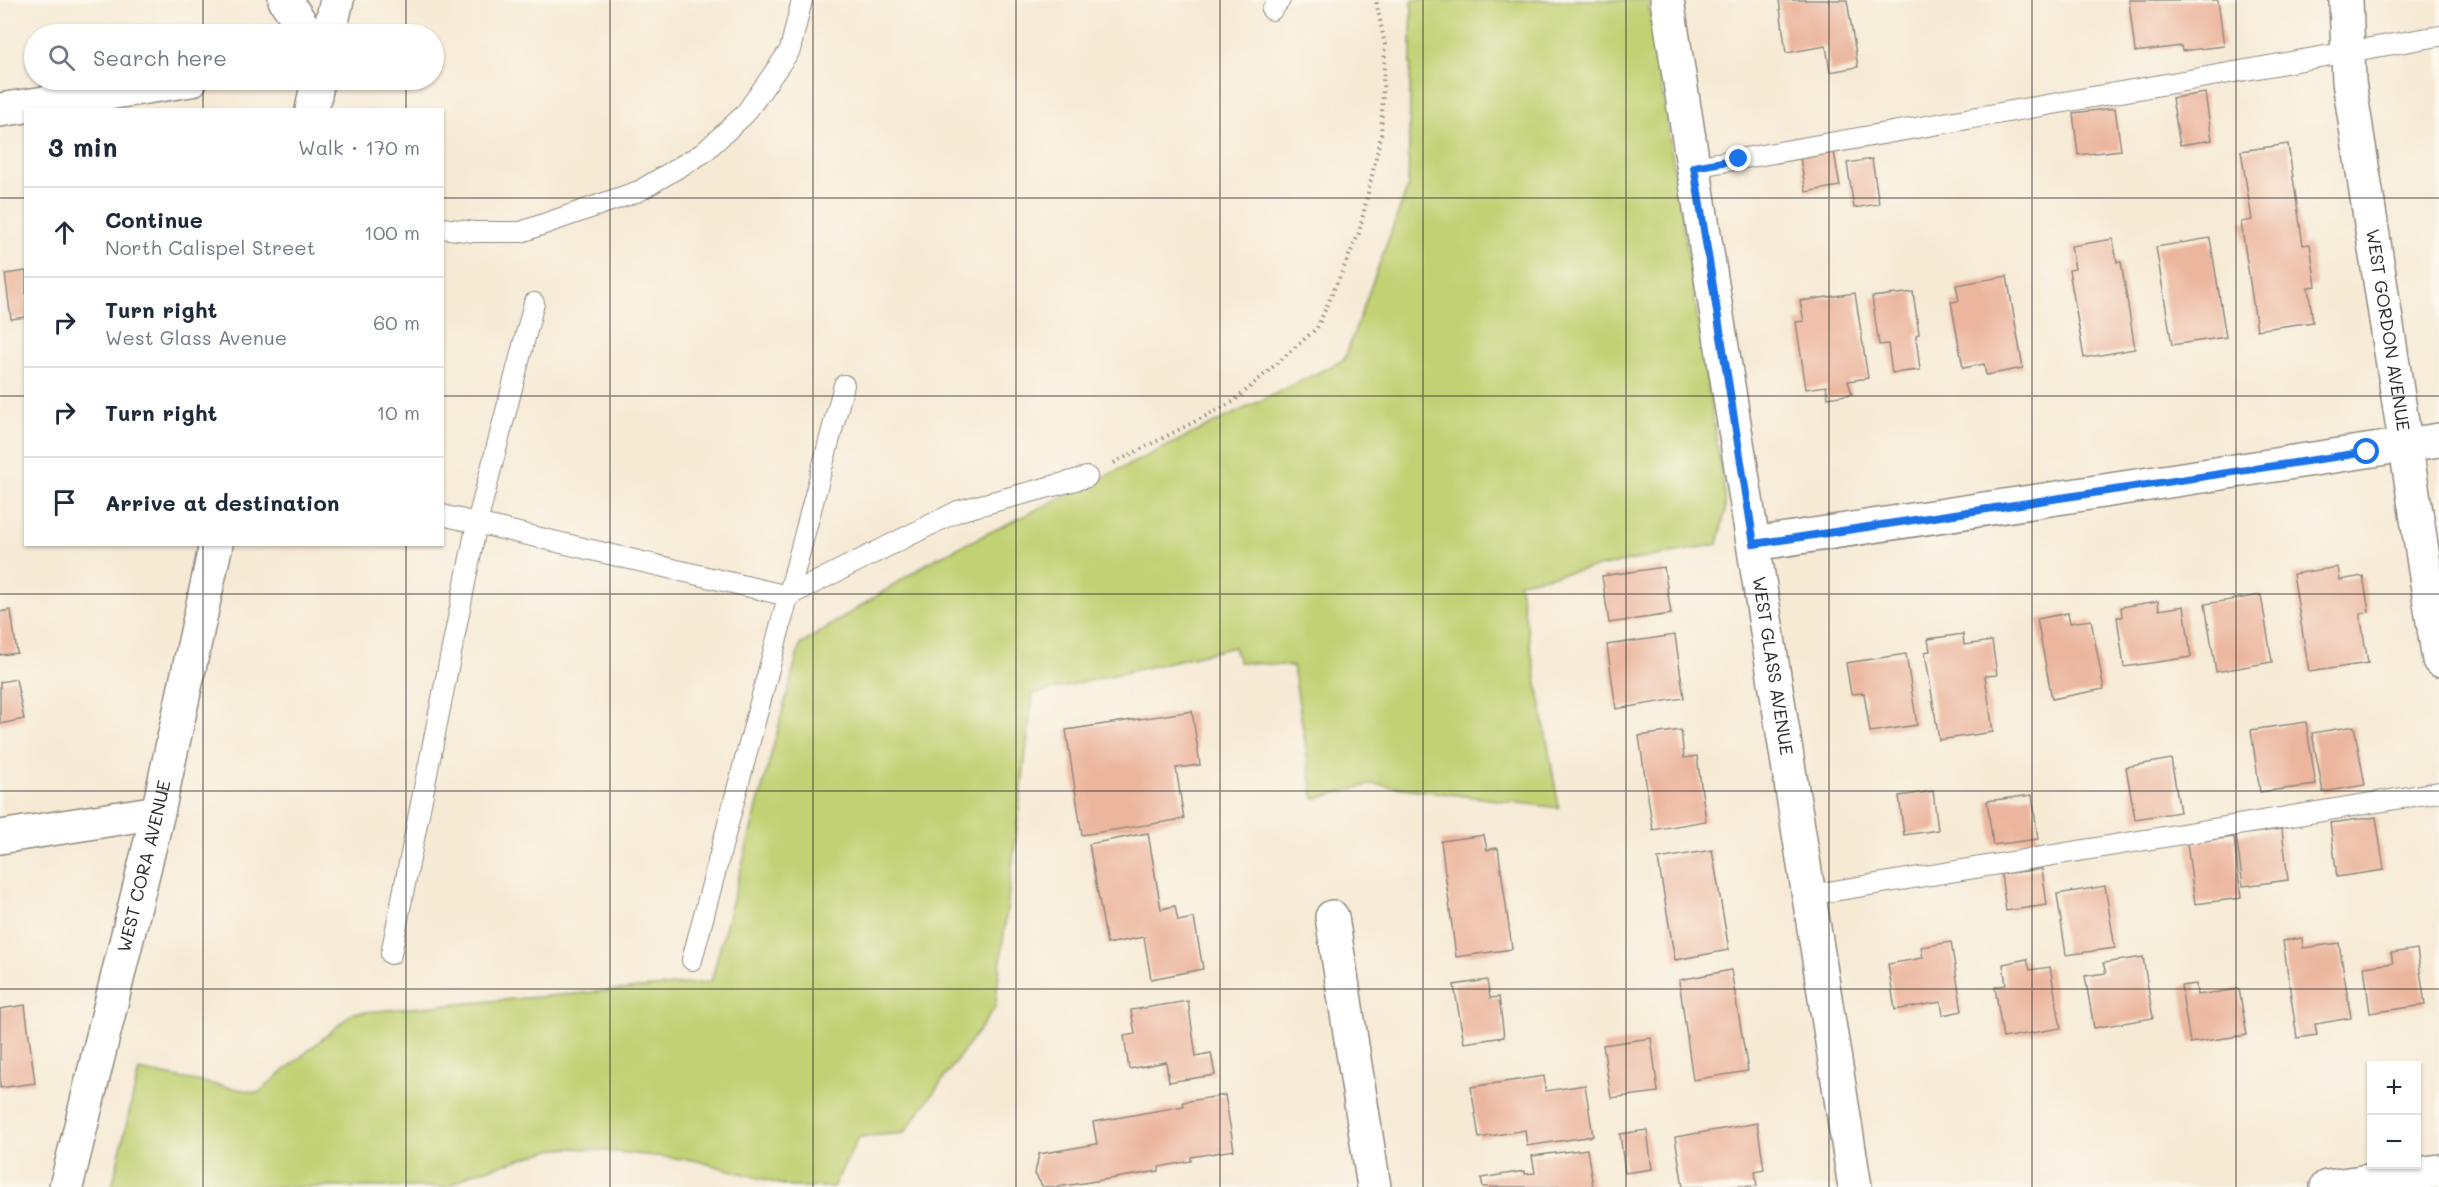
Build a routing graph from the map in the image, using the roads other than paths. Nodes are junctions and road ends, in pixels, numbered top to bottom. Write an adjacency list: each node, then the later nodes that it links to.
1 (285, 0): 6 (street)
2 (337, 0): 7 (street)
3 (802, 0): 15 (lane)
4 (1667, 0): 14 (street, WEST GLASS AVENUE)
5 (2346, 0): 9 (street, WEST GORDON AVENUE)
6 (301, 24)
7 (331, 24)
8 (2439, 36): 9 (lane)
9 (2347, 50): 14 (lane); 19 (street, WEST GORDON AVENUE)
10 (127, 90): 13 (street)
11 (316, 90): 12 (street)
12 (312, 108)
13 (0, 110)
14 (1694, 167): 23 (street, WEST GLASS AVENUE)
15 (444, 228)
16 (534, 303): 22 (lane)
17 (844, 385): 25 (lane)
18 (2439, 440): 19 (street)
19 (2406, 445): 23 (street); 26 (street, WEST GORDON AVENUE)
20 (1087, 477): 25 (lane)
21 (444, 515): 22 (lane)
22 (477, 523): 25 (lane); 32 (lane)
23 (1754, 544): 30 (street, WEST GLASS AVENUE)
24 (216, 546): 28 (street, WEST CORA AVENUE)
25 (788, 596): 33 (lane)
26 (2439, 660)
27 (2439, 792): 30 (lane)
28 (158, 812): 29 (street); 35 (street, WEST CORA AVENUE)
29 (0, 837)
30 (1809, 895): 37 (street, WEST GLASS AVENUE)
31 (1332, 917): 36 (street)
32 (391, 954)
33 (692, 960)
34 (2439, 1171): 38 (street)
35 (66, 1187)
36 (1374, 1187)
37 (1855, 1187)
38 (2327, 1187)

